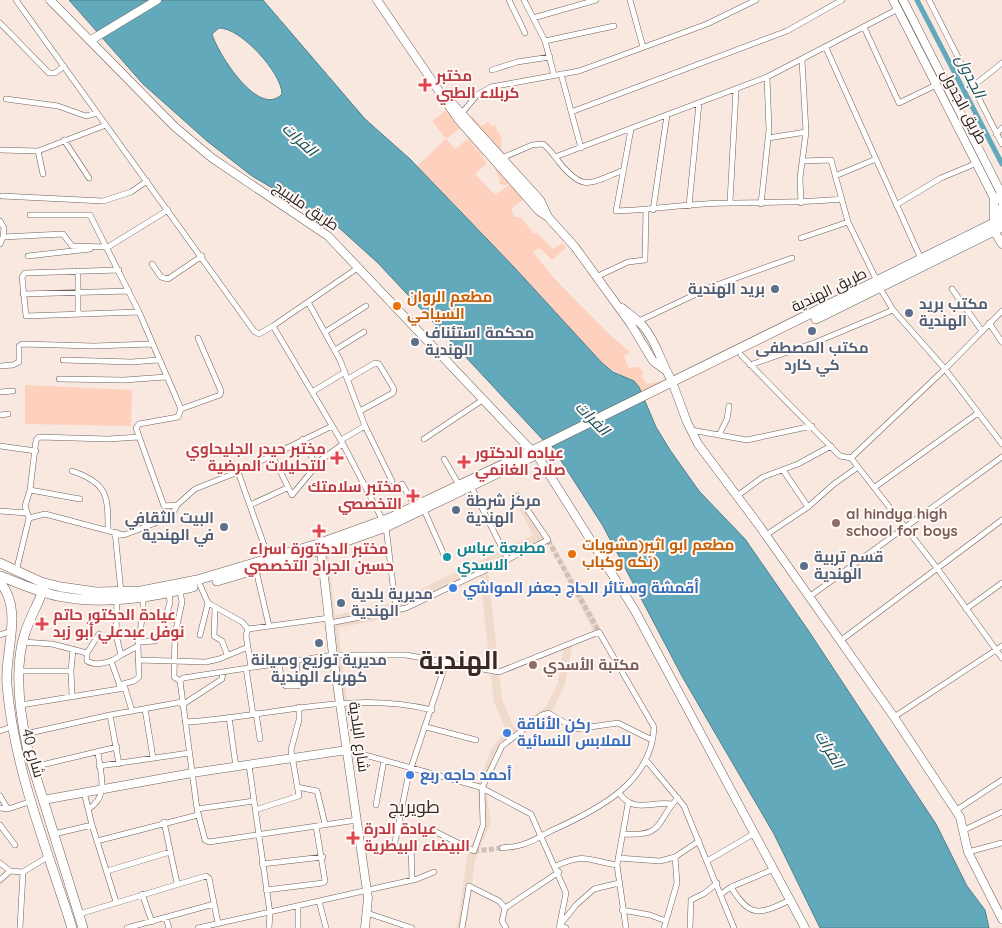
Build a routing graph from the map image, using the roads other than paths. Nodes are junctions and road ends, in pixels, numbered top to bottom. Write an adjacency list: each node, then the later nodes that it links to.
1 (16, 0): 27 (street)
2 (50, 0): 20 (street, طريق مليبيج)
3 (157, 0): 20 (street)
4 (377, 0): 33 (street)
5 (509, 0): 19 (street)
6 (524, 0): 15 (street)
7 (596, 0): 15 (street)
8 (630, 0): 22 (street)
9 (756, 0): 22 (street)
10 (842, 0): 37 (street)
11 (893, 0): 14 (street, طريق الجدول)
12 (903, 0): 65 (street, طريق الجدول)
13 (929, 0): 32 (street)
14 (898, 9): 18 (street); 31 (street, طريق الجدول)
15 (533, 18): 21 (street)
16 (0, 23): 27 (street)
17 (614, 26): 21 (street)
18 (864, 27): 23 (street); 31 (street)
19 (525, 33)
20 (94, 38): 90 (street, طريق مليبيج)
21 (545, 41): 24 (street)
22 (643, 47): 29 (street)
23 (826, 48): 25 (street); 54 (street)
24 (550, 58): 28 (street); 29 (street)
25 (802, 60): 30 (street); 44 (street)
26 (1002, 64): 32 (street)
27 (64, 66): 38 (street)
28 (492, 70)
29 (557, 74): 37 (street); 39 (street)
30 (767, 77): 34 (street); 46 (street)
31 (936, 85): 56 (street, طريق الجدول)
32 (972, 86): 45 (street)
33 (438, 88): 39 (street); 75 (street)
34 (736, 90): 36 (street); 64 (street)
35 (6, 99): 38 (street)
36 (699, 104): 40 (street); 69 (street)
37 (571, 112): 49 (street)
38 (98, 113): 41 (street)
39 (462, 114): 53 (street)
40 (667, 115): 43 (street); 73 (street)
41 (106, 125): 47 (street); 61 (street)
42 (1002, 128): 45 (street)
43 (631, 129): 49 (street); 57 (street)
44 (806, 132): 46 (street); 55 (street)
45 (996, 134): 48 (street)
46 (768, 138): 67 (street)
47 (64, 140): 51 (street); 60 (street)
48 (1002, 144)
49 (581, 148): 52 (street)
50 (0, 150): 51 (street)
51 (38, 151): 58 (street)
52 (555, 157): 53 (street); 57 (street)
53 (502, 158): 75 (street)
54 (876, 159): 59 (street); 68 (street)
55 (803, 161): 59 (street); 66 (street)
56 (977, 162): 68 (street); 78 (street, طريق الجدول)
57 (624, 170): 72 (street)
58 (44, 174)
59 (835, 176): 63 (street)
60 (89, 178)
61 (147, 181): 62 (street); 71 (street)
62 (2, 196)
63 (841, 199): 66 (street); 77 (street)
64 (730, 202): 67 (street); 69 (street)
65 (1002, 202)
66 (801, 203): 67 (street)
67 (761, 204)
68 (896, 205): 88 (street)
69 (689, 206): 73 (street)
70 (1002, 207): 78 (street)
71 (168, 210): 84 (street); 86 (street)
72 (646, 210): 73 (street); 93 (street)
73 (653, 210)
74 (30, 215): 84 (street)
75 (548, 216): 93 (street)
76 (0, 221): 79 (street)
77 (848, 222): 80 (street); 94 (street)
78 (999, 224): 82 (street); 88 (main road, طريق الهندية); 94 (main road, طريق الهندية)
79 (4, 237): 81 (street); 83 (street)
80 (801, 238)
81 (0, 244)
82 (1002, 244)
83 (92, 247): 84 (street); 85 (street)
84 (108, 247): 91 (street)
85 (28, 256)
86 (202, 256): 89 (street); 108 (street)
87 (792, 258): 106 (street)
88 (922, 259): 94 (main road, طريق الهندية)
89 (152, 264)
90 (359, 267): 100 (street); 131 (street, طريق مليبيج)
91 (118, 270): 92 (street); 96 (street)
92 (78, 271): 97 (street); 98 (street)
93 (596, 277): 99 (street)
94 (878, 284): 102 (street); 116 (main road, طريق الهندية); 127 (main road, طريق الهندية)
95 (952, 289): 109 (street)
96 (129, 291): 97 (street); 104 (street)
97 (78, 292): 98 (street); 105 (street)
98 (23, 294): 105 (street)
99 (608, 294): 106 (street); 121 (street)
100 (308, 302): 108 (street); 110 (street)
101 (366, 306): 110 (street)
102 (893, 310): 119 (street); 122 (street)
103 (1002, 311): 107 (street)
104 (139, 312): 105 (street); 114 (street)
105 (78, 314)
106 (639, 321): 121 (street)
107 (989, 324): 109 (street); 113 (street)
108 (273, 326): 130 (street)
109 (982, 331): 122 (street)
110 (325, 332): 115 (street)
111 (364, 332): 115 (street)
112 (198, 338): 133 (street)
113 (1002, 342)
114 (152, 344): 118 (street); 120 (street)
115 (335, 350): 123 (street)
116 (741, 355): 119 (street); 127 (main road, طريق الهندية)
117 (63, 360): 118 (street)
118 (158, 360): 124 (street)
119 (750, 365): 140 (street)
120 (0, 366)
121 (664, 369): 127 (street)
122 (945, 369): 135 (street); 154 (street)
123 (345, 372): 125 (street); 130 (street)
124 (166, 377): 126 (street); 133 (street)
125 (348, 378): 134 (street); 134 (street)
126 (59, 379)
127 (670, 385): 141 (street); 151 (main road)
128 (13, 391): 129 (street)
129 (0, 392)
130 (312, 392): 138 (street)
131 (484, 399): 145 (street); 151 (street, طريق مليبيج)
132 (729, 406): 142 (street)
133 (181, 409): 143 (street)
134 (360, 411): 139 (street)
135 (978, 413): 147 (street); 164 (street)
136 (8, 414): 137 (street)
137 (0, 415)
138 (332, 426): 144 (street); 146 (street)
139 (365, 426): 146 (street); 161 (street)
140 (812, 426): 142 (street); 149 (street)
141 (691, 430): 142 (street); 169 (street)
142 (719, 435)
143 (139, 436): 150 (street); 171 (street)
144 (304, 439): 152 (street); 156 (street)
145 (424, 439)
146 (342, 442): 156 (street); 179 (street)
147 (1002, 444)
148 (0, 446): 150 (street)
149 (831, 446): 154 (street); 158 (street)
150 (36, 451): 167 (street)
151 (534, 452): 163 (main road); 166 (main road); 305 (street, طريق مليبيج)
152 (272, 455): 160 (street); 165 (street)
153 (1002, 457): 180 (street)
154 (851, 458): 157 (street)
155 (444, 459): 163 (street)
156 (316, 466): 165 (street)
157 (858, 467): 164 (street); 174 (street)
158 (783, 470): 169 (street); 174 (street)
159 (72, 471): 181 (street)
160 (238, 472): 171 (street); 172 (street)
161 (392, 481)
162 (402, 484): 173 (street)
163 (459, 485): 173 (main road)
164 (875, 487): 180 (street)
165 (287, 488): 172 (street)
166 (472, 488): 175 (main road); 186 (street)
167 (30, 490): 170 (street); 177 (street)
168 (518, 496): 186 (street)
169 (737, 496): 182 (street)
170 (80, 499)
171 (177, 505): 181 (street)
172 (250, 506): 185 (street)
173 (414, 506): 179 (main road)
174 (808, 507): 182 (street)
175 (424, 510): 179 (main road); 184 (street)
176 (0, 511): 177 (street)
177 (28, 515): 181 (street); 190 (street)
178 (1002, 520): 188 (street)
179 (384, 524): 183 (main road); 185 (main road); 204 (street)
180 (905, 528): 188 (street); 200 (street)
181 (111, 532): 198 (street)
182 (766, 535): 200 (street)
183 (321, 550): 189 (main road); 205 (street, شارع البلدية)
184 (446, 557)
185 (269, 559): 198 (main road)
186 (508, 560): 204 (street)
187 (0, 563): 190 (main road)
188 (937, 568): 203 (street); 214 (street)
189 (256, 570): 194 (main road); 206 (street)
190 (16, 572): 195 (main road)
191 (0, 576): 195 (main road)
192 (0, 582): 209 (main road, شارع 40)
193 (1002, 582): 203 (street)
194 (200, 585): 196 (main road); 201 (street)
195 (44, 588): 198 (main road); 215 (main road, شارع 40)
196 (180, 591): 197 (main road); 211 (street)
197 (169, 593): 199 (main road); 207 (street)
198 (119, 595): 199 (main road); 224 (street)
199 (143, 597): 216 (street)
200 (810, 597): 214 (street)
201 (208, 603): 202 (street); 213 (street)
202 (215, 608): 208 (street); 222 (street)
203 (966, 609): 220 (street)
204 (396, 610): 205 (street)
205 (330, 621): 206 (street); 223 (street, شارع البلدية)
206 (269, 626): 208 (street)
207 (163, 628): 211 (street); 216 (street)
208 (248, 629): 218 (street)
209 (11, 631): 212 (street); 230 (main road, شارع 40)
210 (99, 634): 221 (street)
211 (175, 634): 228 (street)
212 (0, 636)
213 (200, 636)
214 (840, 641): 252 (street)
215 (23, 642): 219 (street); 226 (main road, شارع 40)
216 (139, 644): 224 (street); 227 (street)
217 (1002, 646): 220 (street)
218 (248, 647): 222 (street); 234 (street)
219 (73, 648): 221 (street); 236 (street)
220 (996, 650): 225 (street); 252 (street)
221 (87, 653): 231 (street)
222 (227, 654): 228 (street)
223 (333, 655): 229 (street); 233 (street); 242 (street, شارع البلدية)
224 (121, 656): 231 (street)
225 (1002, 658)
226 (20, 660): 230 (main road); 235 (main road, شارع 40)
227 (138, 660): 228 (street); 240 (street)
228 (176, 660): 238 (street)
229 (296, 660): 232 (street); 232 (street)
230 (6, 661): 239 (main road, شارع 40)
231 (111, 661): 240 (street)
232 (279, 663): 234 (street)
233 (446, 663): 247 (street); 260 (street)
234 (248, 668): 237 (street); 249 (street)
235 (20, 671): 236 (street); 244 (main road, شارع 40)
236 (70, 671): 241 (street)
237 (223, 672): 238 (street); 243 (street)
238 (180, 680): 243 (street)
239 (3, 683): 254 (main road, شارع 40)
240 (120, 687): 241 (street); 248 (street)
241 (72, 696): 244 (street)
242 (340, 702): 245 (street); 247 (street); 262 (street, شارع البلدية)
243 (182, 704): 246 (street); 253 (street)
244 (21, 705): 257 (main road, شارع 40)
245 (299, 708): 249 (street); 266 (street)
246 (145, 709): 248 (street); 265 (street)
247 (432, 710): 255 (street)
248 (132, 711): 250 (street)
249 (254, 714): 251 (street); 258 (street)
250 (110, 715): 257 (street); 261 (street)
251 (229, 717): 253 (street); 273 (street)
252 (894, 718): 293 (street)
253 (185, 722): 264 (street)
254 (11, 727): 256 (street); 285 (main road, شارع 40)
255 (426, 727): 259 (street); 274 (street)
256 (0, 730)
257 (24, 734): 272 (main road, شارع 40)
258 (260, 739)
259 (476, 740)
260 (652, 740): 268 (street); 278 (street)
261 (117, 747): 263 (street); 269 (street)
262 (347, 750): 266 (street); 267 (street); 296 (street, شارع البلدية)
263 (98, 752): 271 (street); 272 (street)
264 (189, 753): 265 (street); 275 (street)
265 (153, 758): 269 (street)
266 (292, 758): 270 (street); 277 (street)
267 (384, 760): 274 (street); 287 (street)
268 (646, 760): 281 (street); 283 (street)
269 (119, 764): 271 (street)
270 (249, 765): 273 (street); 286 (street)
271 (99, 766): 279 (street)
272 (33, 767): 284 (main road, شارع 40)
273 (236, 767): 275 (street)
274 (412, 768): 278 (street); 311 (street)
275 (192, 773): 279 (street); 294 (street)
276 (1002, 780): 293 (street)
277 (297, 787): 292 (street); 299 (street)
278 (482, 788): 302 (street); 308 (street)
279 (103, 789): 280 (street); 291 (street)
280 (84, 792): 284 (street); 291 (street)
281 (619, 793): 288 (street); 308 (street)
282 (0, 796): 290 (street)
283 (678, 798): 289 (street); 310 (street)
284 (43, 800): 306 (main road, شارع 40)
285 (32, 801): 290 (street); 318 (main road, شارع 40)
286 (254, 801): 292 (street); 294 (street)
287 (376, 804)
288 (628, 804): 289 (street); 307 (street)
289 (672, 804): 307 (street)
290 (2, 809)
291 (88, 809): 298 (street)
292 (255, 810): 304 (street)
293 (956, 811): 303 (street)
294 (198, 812): 297 (street); 304 (street)
295 (1002, 812): 303 (street)
296 (357, 820): 299 (street); 340 (street, شارع البلدية)
297 (164, 822): 309 (street); 316 (street)
298 (92, 824): 306 (street); 309 (street)
299 (325, 824): 301 (street)
300 (0, 826): 314 (street)
301 (316, 826): 304 (street); 319 (street)
302 (430, 829)
303 (962, 831): 317 (street)
304 (257, 833): 324 (street)
305 (755, 833): 322 (street); 327 (street, طريق مليبيج)
306 (54, 834): 351 (main road, شارع 40)
307 (623, 834): 321 (street)
308 (541, 835): 315 (street); 326 (street)
309 (97, 841): 329 (street)
310 (699, 841): 320 (street); 322 (street)
311 (395, 842)
312 (411, 842): 334 (street)
313 (1002, 843): 317 (street)
314 (15, 845)
315 (502, 848)
316 (170, 852): 329 (street); 335 (street)
317 (968, 852): 354 (street)
318 (49, 856): 330 (street); 360 (main road, شارع 40)
319 (322, 857): 324 (street); 339 (street)
320 (675, 857): 321 (street); 355 (street)
321 (618, 858): 325 (street)
322 (707, 861): 337 (street)
323 (0, 863): 328 (street)
324 (262, 864): 339 (street)
325 (617, 865): 326 (street); 336 (street)
326 (556, 866): 332 (street)
327 (774, 868): 338 (street); 343 (street, طريق مليبيج)
328 (10, 871): 330 (street); 333 (street)
329 (107, 871): 345 (street)
330 (23, 872): 359 (street)
331 (434, 872): 334 (street)
332 (559, 872): 348 (street); 358 (street)
333 (0, 880)
334 (412, 880): 340 (street)
335 (177, 883): 341 (street); 346 (street)
336 (619, 883): 349 (street); 358 (street)
337 (716, 883): 342 (street); 375 (street)
338 (732, 887): 342 (street); 343 (street)
339 (266, 890): 350 (street)
340 (367, 890): 344 (street); 352 (street, شارع البلدية)
341 (142, 894): 345 (street); 356 (street)
342 (721, 894): 376 (street)
343 (790, 900): 377 (street, طريق مليبيج)
344 (319, 901): 347 (street); 367 (street)
345 (116, 902): 351 (street)
346 (214, 904): 353 (street); 357 (street)
347 (298, 906): 350 (street); 366 (street)
348 (505, 908): 370 (street); 371 (street)
349 (622, 910): 355 (street); 373 (street)
350 (270, 913): 357 (street); 365 (street)
351 (79, 914): 361 (main road, شارع 40)
352 (367, 914): 368 (street, شارع البلدية); 369 (street)
353 (166, 918): 356 (street); 363 (street)
354 (1002, 919)
355 (666, 921): 374 (street)
356 (152, 922): 362 (street)
357 (218, 923): 364 (street)
358 (560, 926): 372 (street)
359 (20, 928)
360 (72, 928)
361 (83, 928)
362 (128, 928)
363 (169, 928)
364 (198, 928)
365 (269, 928)
366 (298, 928)
367 (326, 928)
368 (365, 928)
369 (412, 928)
370 (462, 928)
371 (506, 928)
372 (566, 928)
373 (626, 928)
374 (664, 928)
375 (690, 928)
376 (734, 928)
377 (805, 928)

